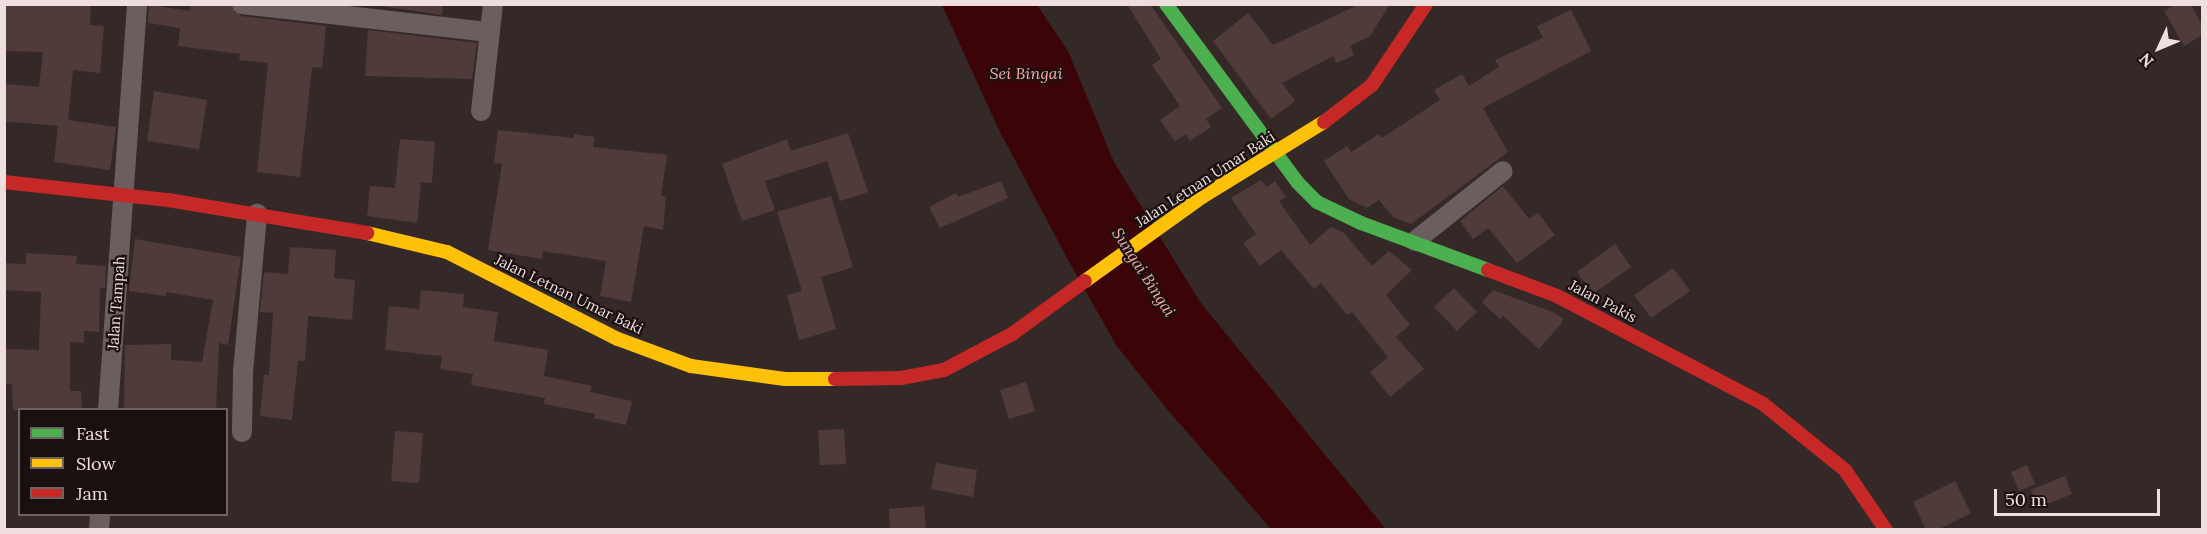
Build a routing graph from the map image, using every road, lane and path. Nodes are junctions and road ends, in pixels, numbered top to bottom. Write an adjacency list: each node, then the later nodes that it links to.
1 (137, 4): 11 (street, Jalan Tampah)
2 (242, 4): 6 (street)
3 (494, 4): 6 (street)
4 (1166, 4): 8 (street, Jalan Pakis)
5 (1426, 4): 8 (street, Jalan Letnan Umar Baki)
6 (489, 32): 7 (street)
7 (481, 111)
8 (1275, 152): 12 (street, Jalan Letnan Umar Baki); 13 (street, Jalan Pakis)
9 (1503, 171): 13 (street)
10 (4, 182): 11 (street, Jalan Letnan Umar Baki)
11 (124, 196): 12 (street, Jalan Letnan Umar Baki); 14 (street, Jalan Tampah)
12 (257, 214): 15 (street)
13 (1415, 242): 16 (street, Jalan Pakis)
14 (108, 408)
15 (242, 432)
16 (1886, 530)

